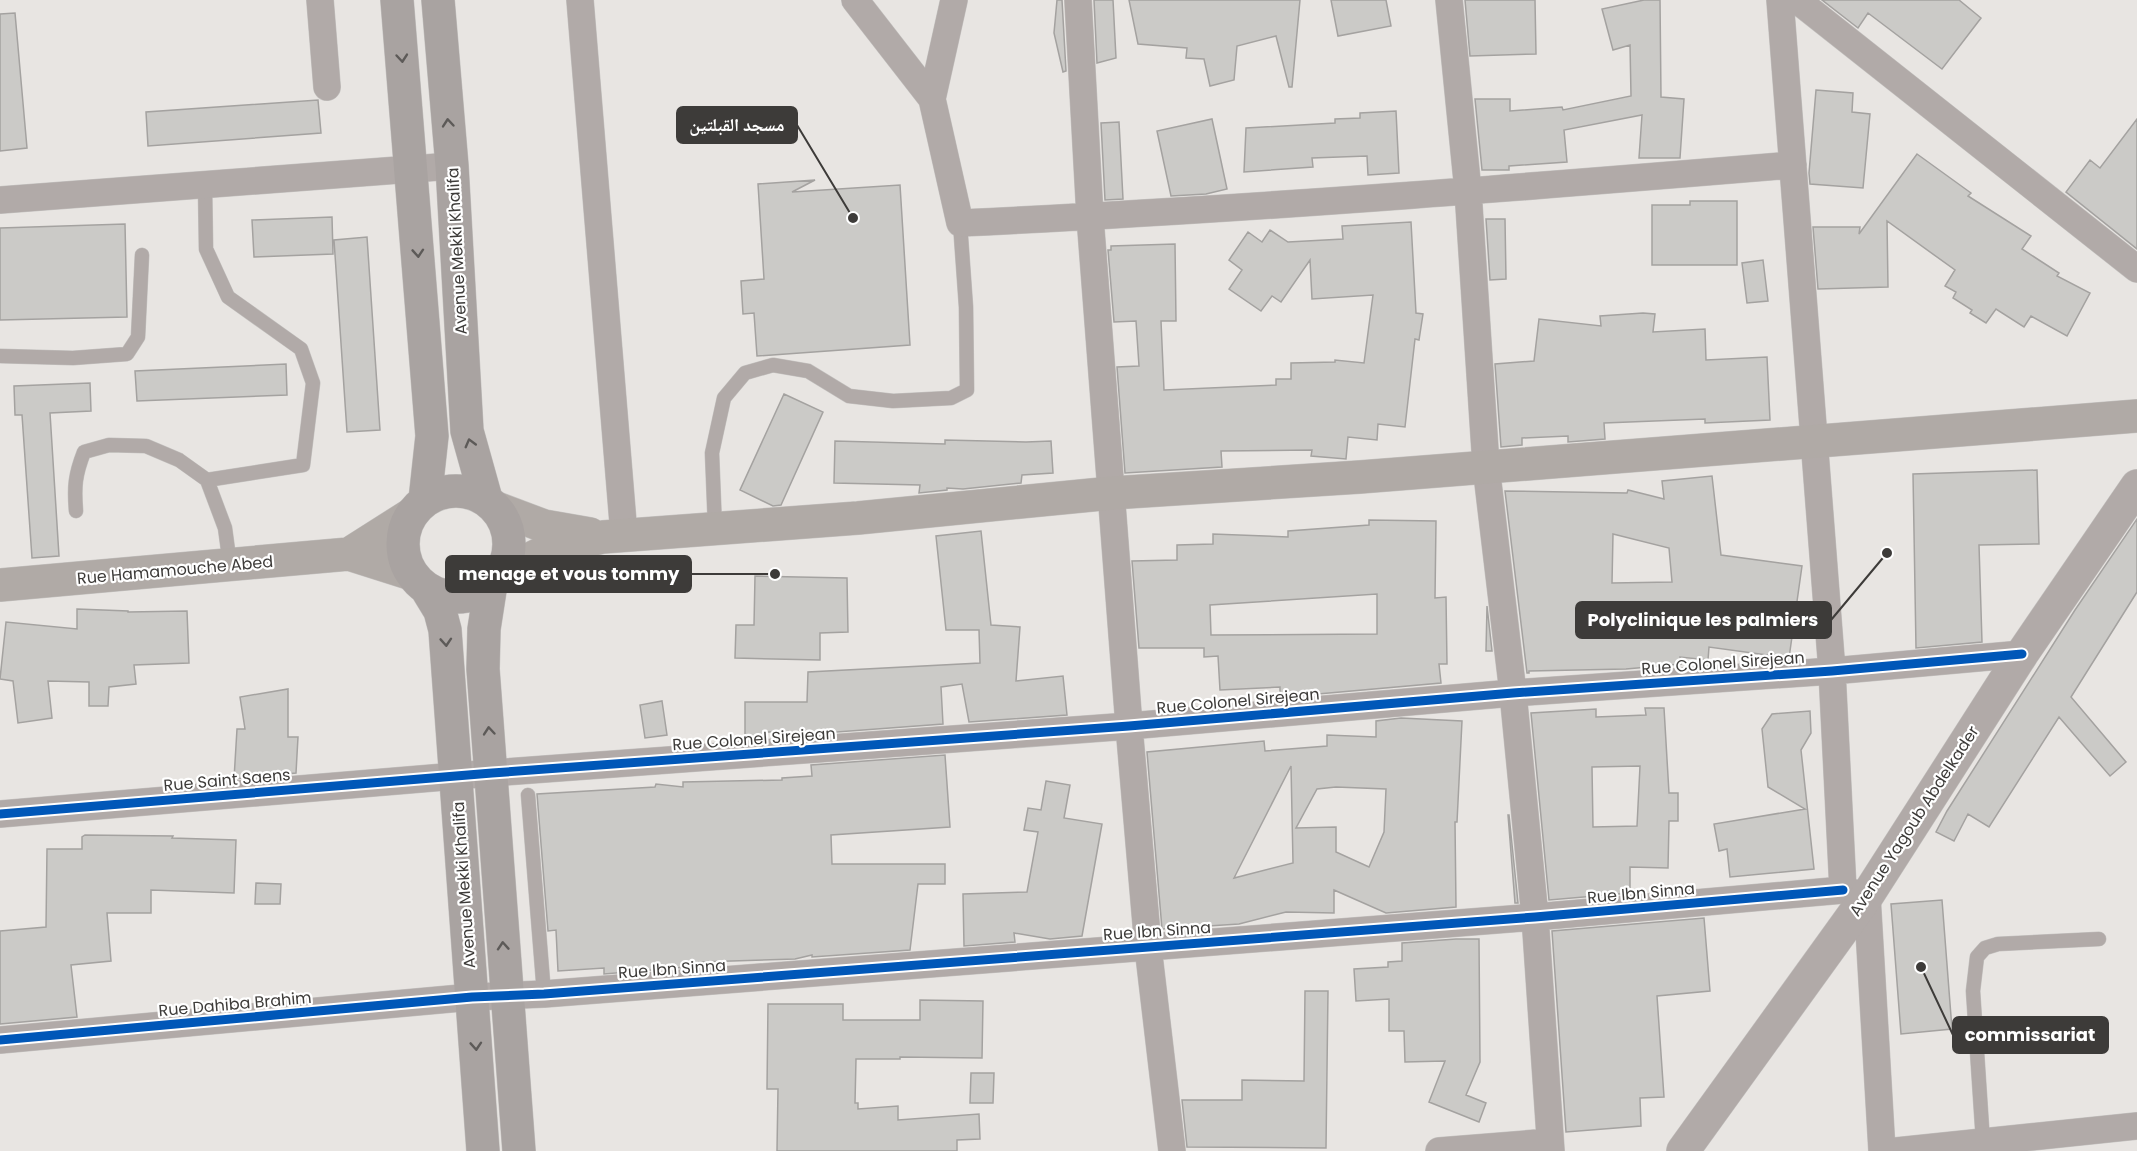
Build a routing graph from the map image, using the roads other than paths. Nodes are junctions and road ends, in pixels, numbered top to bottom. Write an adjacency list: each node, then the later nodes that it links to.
1 (320, 0): 11 (street)
2 (397, 0): 15 (main road, one-way to 15)
3 (438, 0): 14 (main road, Avenue Mekki Khalifa, one-way to 3)
4 (580, 0): 34 (street)
5 (855, 0): 12 (street)
6 (954, 0): 12 (street)
7 (1078, 0): 19 (street)
8 (1449, 0): 17 (street)
9 (1780, 0): 13 (street)
10 (1797, 0): 22 (street)
11 (327, 87)
12 (932, 99): 20 (street)
13 (1793, 165): 17 (street); 25 (street)
14 (452, 166): 15 (street); 30 (main road, Avenue Mekki Khalifa, one-way to 14)
15 (411, 169): 16 (street); 31 (main road, one-way to 31)
16 (205, 185): 18 (street); 27 (lane)
17 (1468, 191): 19 (street); 26 (street)
18 (0, 200)
19 (1090, 217): 20 (street); 29 (street)
20 (960, 223): 33 (lane)
21 (142, 255): 23 (lane)
22 (2137, 269)
23 (0, 356)
24 (2137, 416): 25 (main road)
25 (1815, 442): 26 (main road); 41 (street)
26 (1486, 466): 29 (main road); 42 (street)
27 (207, 480): 32 (lane); 36 (lane)
28 (2137, 486): 40 (street, Avenue Yagoub Abdelkader)
29 (1112, 493): 33 (main road); 43 (street)
30 (491, 504): 31 (main road); 34 (main road); 37 (main road)
31 (418, 507): 35 (main road); 38 (main road)
32 (76, 511)
33 (715, 528): 34 (main road)
34 (614, 536): 37 (main road)
35 (349, 554): 36 (main road, Rue Hamamouche Abed); 38 (main road)
36 (230, 565): 39 (main road, Rue Hamamouche Abed)
37 (495, 579): 38 (main road); 44 (main road, one-way to 37)
38 (419, 581): 45 (main road, Avenue Mekki Khalifa, one-way to 45)
39 (0, 585)
40 (2022, 654): 41 (street, Rue Colonel Sirejean); 48 (street, Avenue Yagoub Abdelkader)
41 (1832, 670): 42 (street, Rue Colonel Sirejean); 48 (street)
42 (1513, 693): 43 (street, Rue Colonel Sirejean); 49 (street)
43 (1129, 726): 44 (street, Rue Colonel Sirejean); 51 (street)
44 (492, 773): 45 (street, Rue Colonel Sirejean); 53 (main road, one-way to 44)
45 (456, 776): 47 (street, Rue Saint Saens); 54 (main road, Avenue Mekki Khalifa)
46 (528, 795): 52 (lane)
47 (0, 814)
48 (1855, 893): 49 (street, Rue Ibn Sinna); 63 (street, Avenue Yagoub Abdelkader); 64 (street)
49 (1535, 917): 51 (street, Rue Ibn Sinna); 58 (street)
50 (2099, 939): 57 (lane)
51 (1148, 947): 52 (street, Rue Ibn Sinna); 61 (street)
52 (543, 993): 53 (street, Rue Ibn Sinna)
53 (507, 996): 54 (street, Rue Ibn Sinna); 60 (main road)
54 (472, 997): 55 (street, Rue Dahiba Brahim); 59 (main road, Avenue Mekki Khalifa, one-way to 59)
55 (0, 1040)
56 (2137, 1126): 57 (street)
57 (1983, 1142): 65 (street)
58 (1550, 1146): 62 (street)
59 (483, 1151)
60 (519, 1151)
61 (1172, 1151)
62 (1439, 1151)
63 (1683, 1151)
64 (1882, 1151)
65 (1896, 1151)

